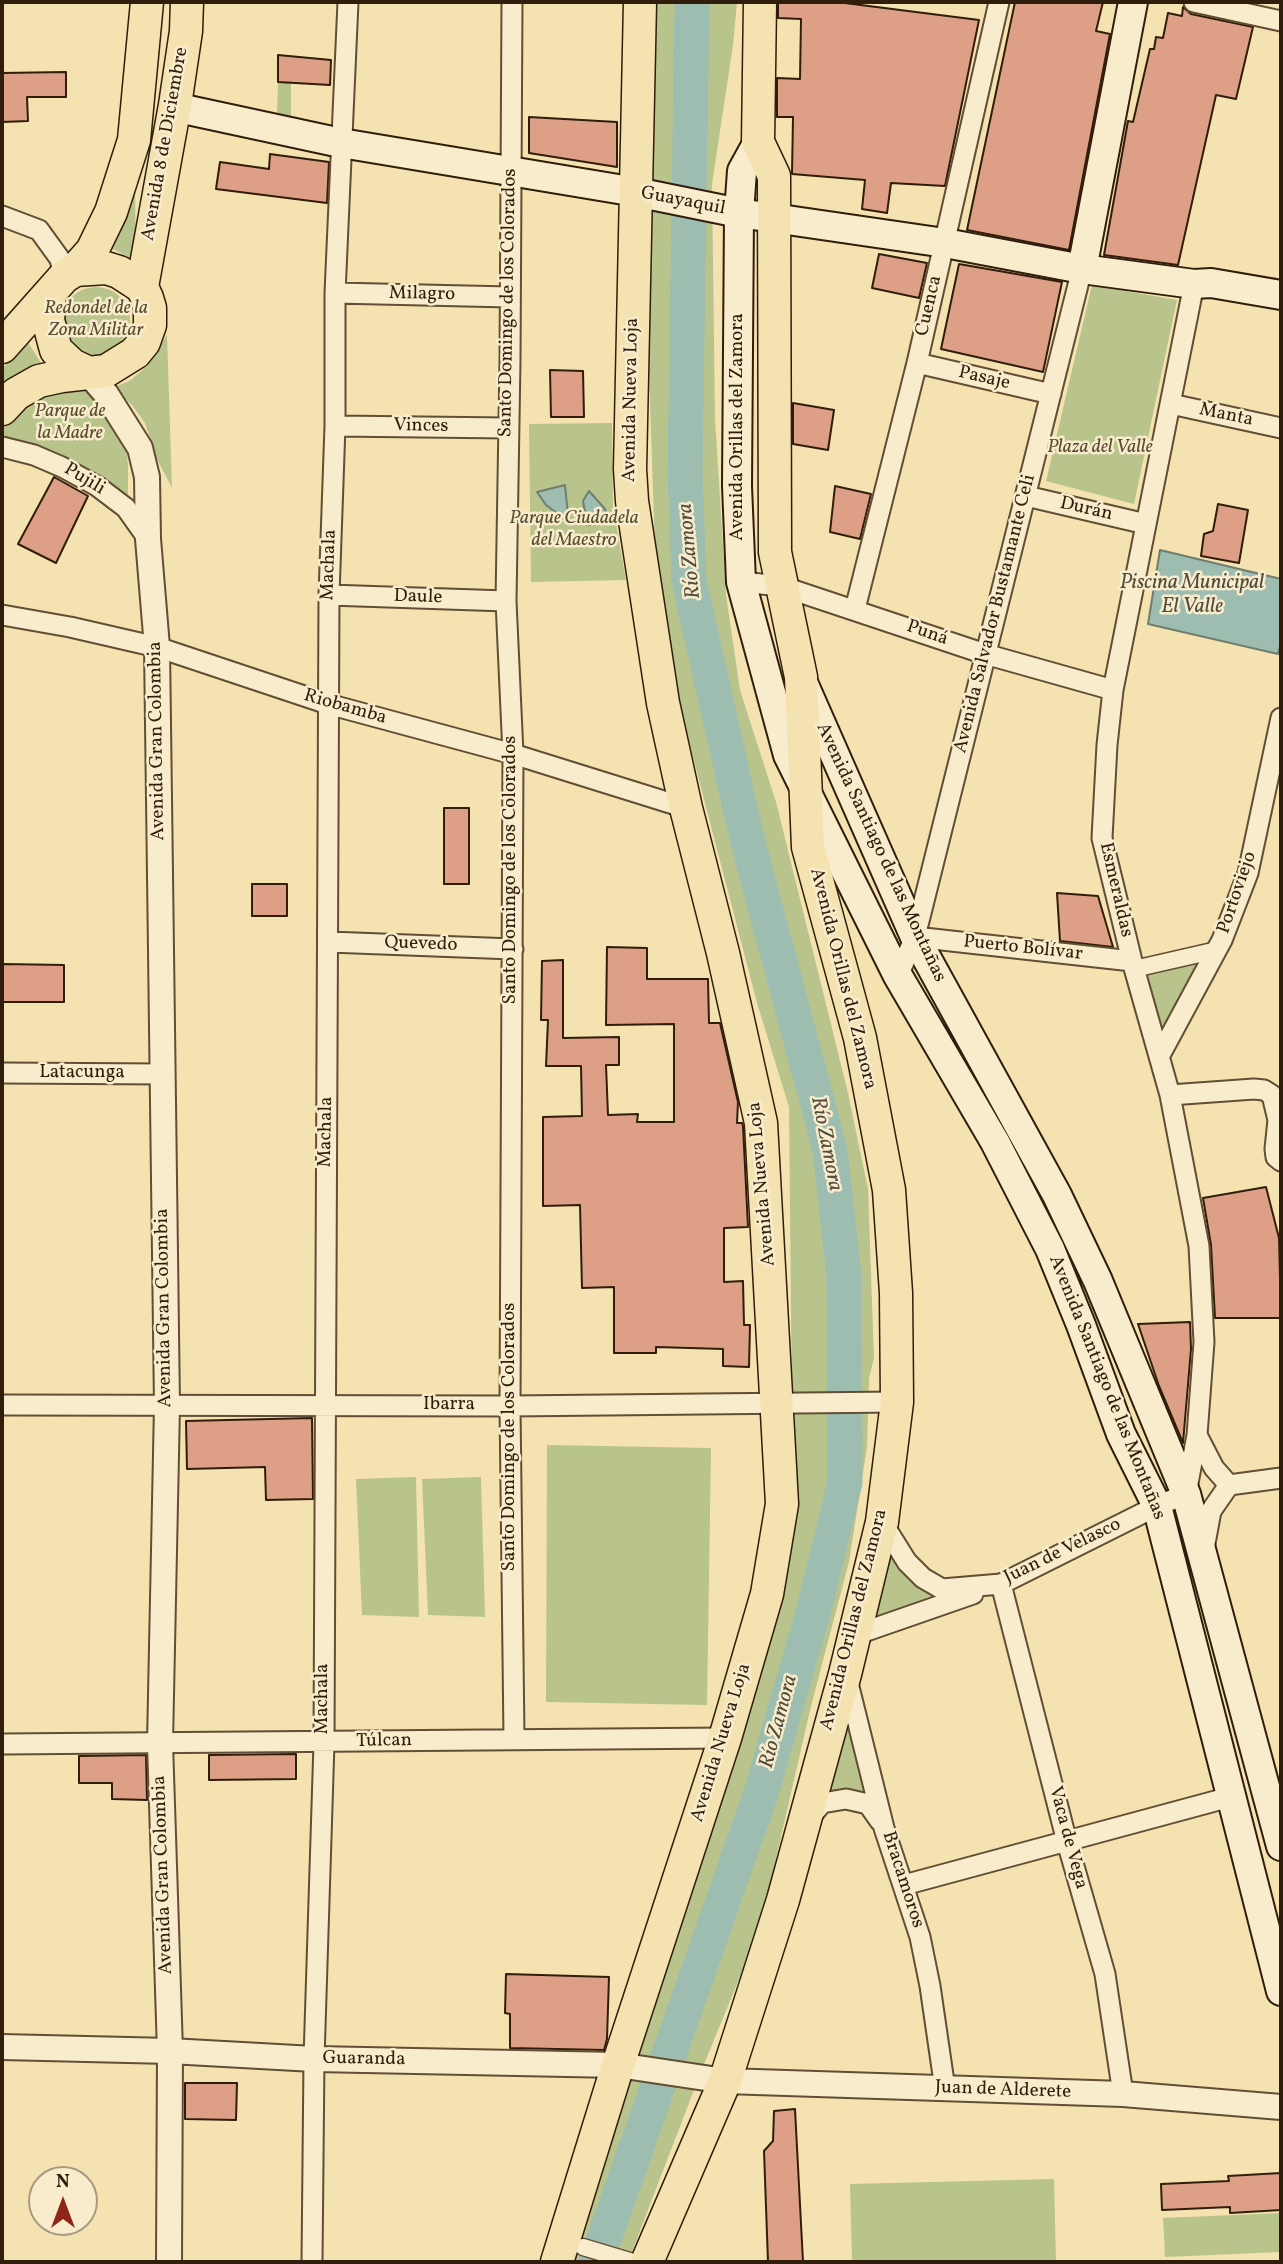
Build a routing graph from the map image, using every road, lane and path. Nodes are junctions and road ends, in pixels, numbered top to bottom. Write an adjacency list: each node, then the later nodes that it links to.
1 (147, 2): 21 (main road, Avenida 8 de Diciembre)
2 (187, 2): 11 (main road, Avenida 8 de Diciembre)
3 (348, 2): 13 (street, Machala)
4 (512, 2): 14 (street, Santo Domingo de los Colorados)
5 (640, 2): 15 (main road, Avenida Nueva Loja)
6 (760, 2): 12 (main road, Avenida Orillas del Zamora)
7 (999, 2): 19 (street, Cuenca)
8 (1133, 2): 20 (main road, Avenida Salvador Bustamante Celi)
9 (1194, 2): 10 (street)
10 (1281, 21)
11 (174, 107): 13 (main road, Guayaquil); 23 (main road, Avenida 8 de Diciembre)
12 (758, 142): 16 (main road, Avenida Orillas del Zamora); 18 (main road, Avenida Orillas del Zamora)
13 (341, 143): 14 (main road, Guayaquil); 24 (street, Machala)
14 (510, 172): 15 (main road, Guayaquil); 26 (street, Santo Domingo de los Colorados)
15 (636, 192): 16 (main road, Guayaquil); 55 (main road, Avenida Nueva Loja)
16 (739, 213): 18 (main road, Guayaquil); 41 (main road, Avenida Orillas del Zamora)
17 (2, 216): 21 (street)
18 (774, 218): 19 (main road, Guayaquil); 42 (main road, Avenida Orillas del Zamora)
19 (945, 243): 20 (main road, Guayaquil); 29 (street, Cuenca)
20 (1082, 269): 22 (main road, Guayaquil); 31 (street, Avenida Salvador Bustamante Celi)
21 (63, 280): 23 (main road); 28 (main road, Avenida 8 de Diciembre); 30 (main road)
22 (1194, 284): 25 (main road, Guayaquil); 27 (main road, Guayaquil); 32 (street, Esmeraldas)
23 (142, 287): 30 (main road)
24 (335, 293): 26 (street, Milagro); 34 (street, Machala)
25 (1281, 295)
26 (510, 297): 35 (street, Santo Domingo de los Colorados)
27 (1281, 309)
28 (2, 347)
29 (917, 363): 31 (street, Pasaje); 45 (street, Cuenca)
30 (87, 372): 33 (main road); 40 (street, Avenida Gran Colombia)
31 (1051, 394): 38 (street, Avenida Salvador Bustamante Celi)
32 (1171, 404): 36 (street, Manta); 39 (street, Esmeraldas)
33 (2, 409)
34 (335, 426): 35 (street, Vinces); 43 (street, Machala)
35 (508, 428): 44 (street, Santo Domingo de los Colorados)
36 (1281, 428)
37 (2, 447): 40 (street, Pujili)
38 (1026, 496): 39 (street, Durán); 48 (street, Avenida Salvador Bustamante Celi)
39 (1146, 524): 50 (street, Esmeraldas)
40 (148, 539): 47 (street, Avenida Gran Colombia)
41 (741, 583): 42 (street, Puná); 54 (main road, Avenida Orillas del Zamora)
42 (781, 586): 45 (street, Puná); 49 (main road, Avenida Orillas del Zamora)
43 (329, 595): 44 (street, Daule); 51 (street, Machala)
44 (506, 601): 53 (street, Santo Domingo de los Colorados)
45 (855, 609): 48 (street, Puná)
46 (2, 615): 47 (street, Riobamba)
47 (157, 647): 51 (street, Riobamba); 64 (street, Avenida Gran Colombia)
48 (985, 654): 50 (street, Puná); 56 (street, Avenida Salvador Bustamante Celi)
49 (801, 677): 54 (main road, Avenida Orillas del Zamora); 56 (main road, Avenida Santiago de las Montañas)
50 (1113, 690): 60 (street, Esmeraldas)
51 (328, 704): 53 (street, Riobamba); 57 (street, Machala)
52 (1281, 718): 59 (street, Portoviejo)
53 (513, 754): 55 (street, Riobamba); 58 (street, Santo Domingo de los Colorados)
54 (805, 790): 61 (main road, Avenida Santiago de las Montañas); 68 (main road, Avenida Orillas del Zamora)
55 (687, 808): 67 (main road, Avenida Nueva Loja)
56 (915, 937): 60 (street, Puerto Bolívar); 61 (street, Avenida Salvador Bustamante Celi); 76 (main road, Avenida Santiago de las Montañas)
57 (329, 942): 58 (street, Quevedo); 70 (street, Machala)
58 (513, 949): 72 (street, Santo Domingo de los Colorados)
59 (1217, 950): 60 (street); 62 (street, Portoviejo)
60 (1133, 965): 62 (street, Esmeraldas)
61 (898, 976): 77 (main road, Avenida Santiago de las Montañas)
62 (1160, 1055): 65 (street, Esmeraldas)
63 (2, 1073): 64 (street, Latacunga)
64 (163, 1074): 71 (street, Avenida Gran Colombia)
65 (1170, 1095): 66 (street); 73 (street, Esmeraldas)
66 (1281, 1161)
67 (785, 1402): 68 (street, Ibarra); 72 (street, Ibarra); 84 (main road, Avenida Nueva Loja)
68 (888, 1402): 78 (main road, Avenida Orillas del Zamora)
69 (2, 1405): 71 (street, Ibarra)
70 (324, 1405): 71 (street, Ibarra); 72 (street, Ibarra); 86 (street, Machala)
71 (167, 1406): 85 (street, Avenida Gran Colombia)
72 (510, 1406): 83 (street, Santo Domingo de los Colorados)
73 (1197, 1435): 75 (street); 76 (street, Esmeraldas)
74 (1281, 1478): 75 (street)
75 (1229, 1485): 79 (street)
76 (1186, 1494): 77 (street, Juan de Velasco); 79 (main road, Avenida Santiago de las Montañas)
77 (1157, 1506): 80 (street, Juan de Velasco); 88 (main road, Avenida Santiago de las Montañas)
78 (882, 1522): 80 (street, Juan de Velasco); 81 (main road, Avenida Orillas del Zamora)
79 (1203, 1553): 92 (main road, Avenida Santiago de las Montañas)
80 (1001, 1584): 81 (street); 91 (street, Vaca de Vega)
81 (855, 1635): 82 (main road, Avenida Orillas del Zamora)
82 (845, 1674): 89 (street, Bracamoros); 90 (main road, Avenida Orillas del Zamora)
83 (514, 1738): 84 (street, Túlcan); 86 (street, Túlcan)
84 (725, 1738): 98 (main road, Avenida Nueva Loja)
85 (160, 1742): 86 (street, Túlcan); 87 (street, Túlcan); 96 (street, Avenida Gran Colombia)
86 (324, 1743): 97 (street, Machala)
87 (2, 1744)
88 (1230, 1797): 91 (street); 94 (main road, Avenida Santiago de las Montañas)
89 (884, 1828): 90 (street); 93 (street, Bracamoros)
90 (801, 1830): 99 (main road, Avenida Orillas del Zamora)
91 (1068, 1842): 93 (street); 101 (street, Vaca de Vega)
92 (1281, 1846)
93 (904, 1885): 100 (street, Bracamoros)
94 (1281, 1991)
95 (2, 2047): 96 (street, Guaranda)
96 (170, 2051): 97 (street, Guaranda); 104 (street, Avenida Gran Colombia)
97 (314, 2059): 98 (street, Guaranda); 105 (street, Machala)
98 (618, 2064): 99 (street, Guaranda); 103 (main road, Avenida Nueva Loja)
99 (725, 2081): 100 (street, Juan de Alderete); 107 (main road, Avenida Orillas del Zamora)
100 (945, 2090): 101 (street, Juan de Alderete)
101 (1123, 2094): 102 (street, Juan de Alderete)
102 (1281, 2107)
103 (570, 2255): 106 (street)
104 (169, 2262)
105 (312, 2262)
106 (633, 2262)
107 (647, 2262)

